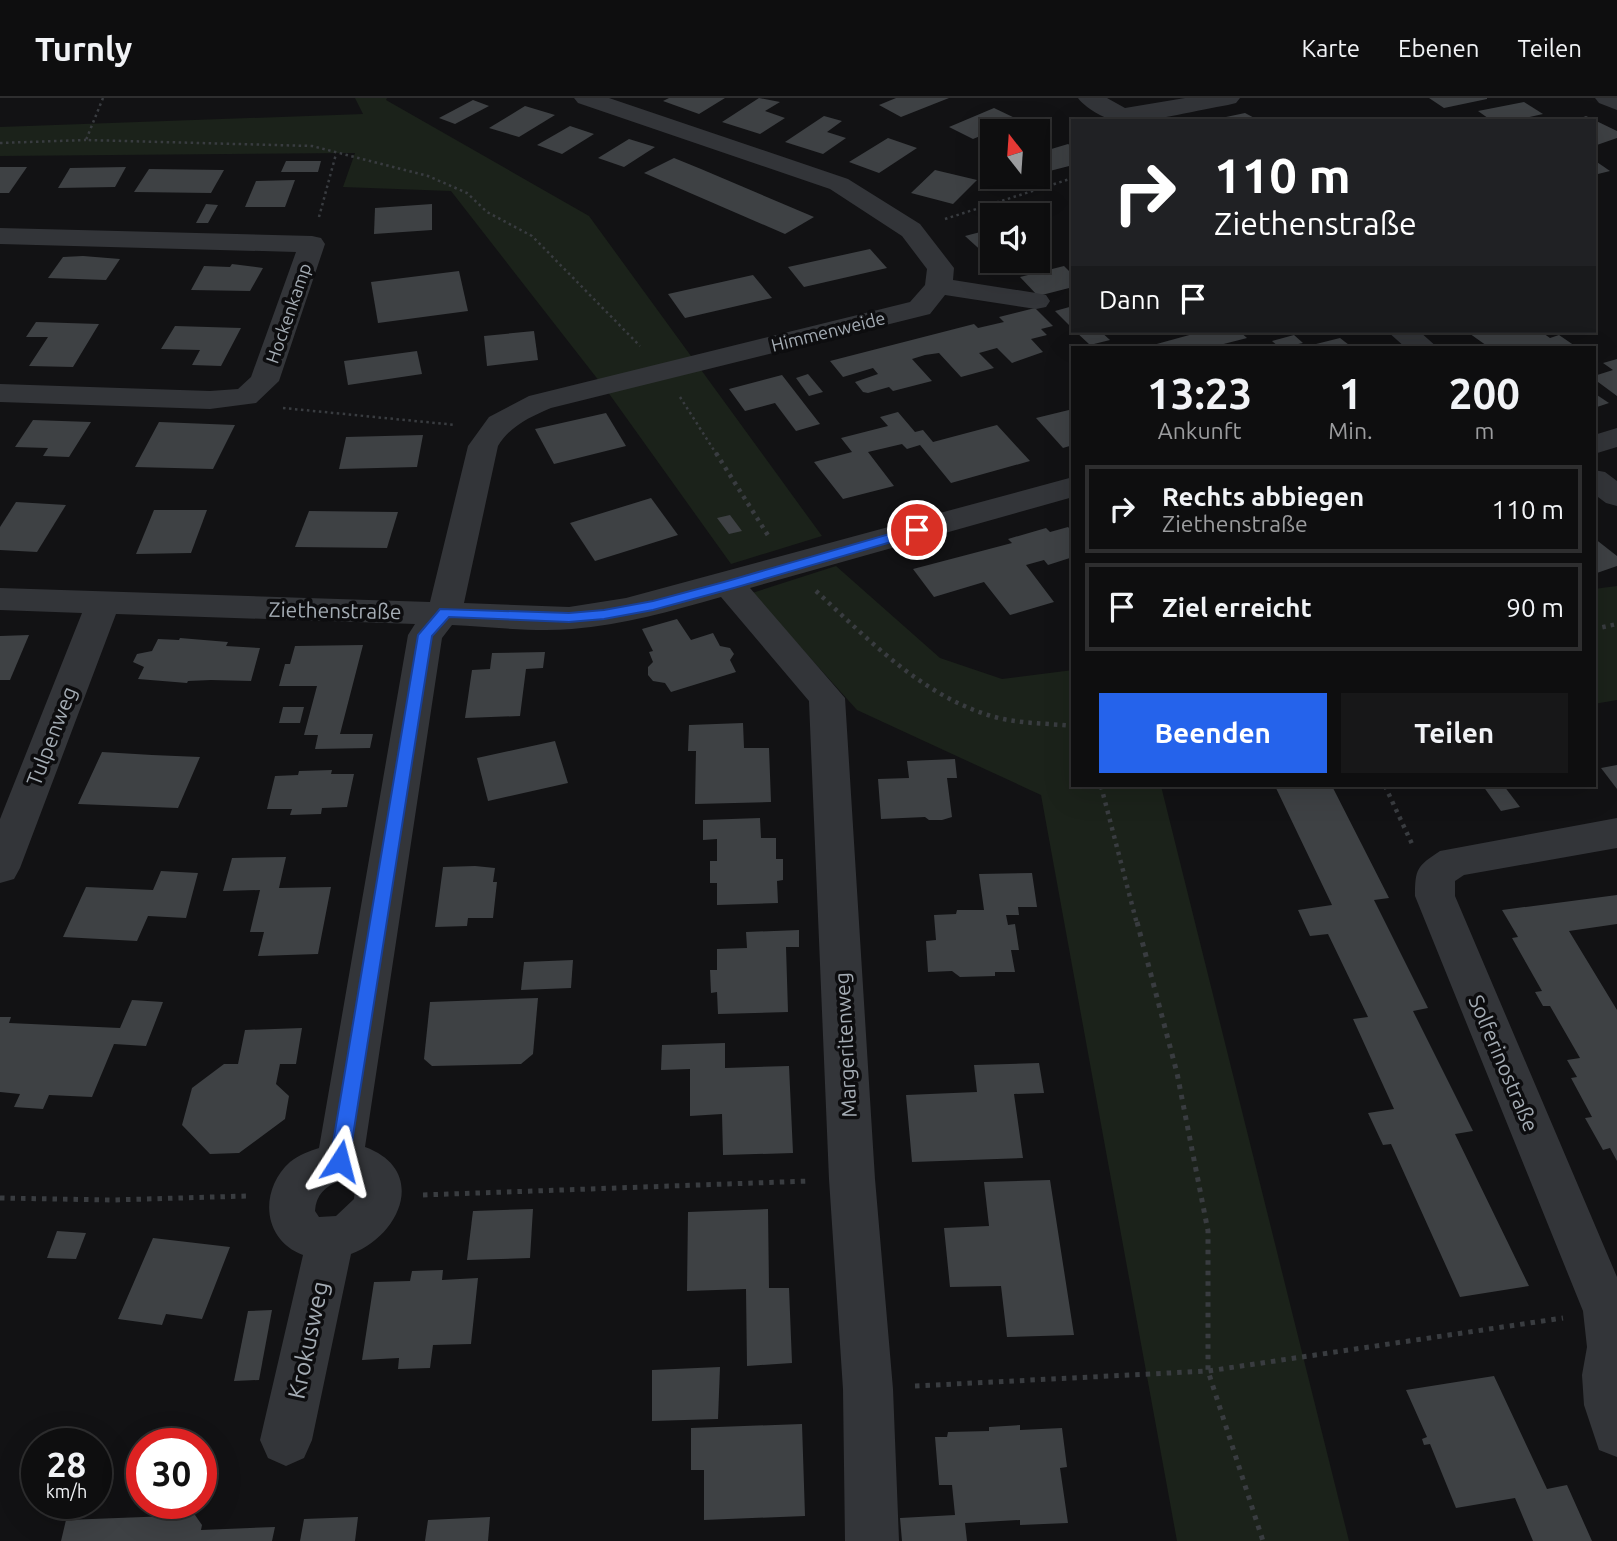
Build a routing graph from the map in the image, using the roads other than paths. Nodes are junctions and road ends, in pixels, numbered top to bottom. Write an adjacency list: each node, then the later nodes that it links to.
1 (586, 98): 8 (street)
2 (1090, 98): 6 (street)
3 (1228, 98): 6 (street)
4 (1607, 98): 5 (street)
5 (1617, 103)
6 (1127, 118)
7 (0, 236): 12 (street, Hockenkamp)
8 (938, 286): 9 (street); 19 (street, Himmenweide)
9 (1036, 301)
10 (1404, 333): 11 (street)
11 (1421, 346)
12 (0, 393)
13 (1617, 438): 14 (street)
14 (1596, 444)
15 (1071, 488): 16 (street, Ziethenstraße)
16 (729, 585): 19 (street, Ziethenstraße); 26 (street, Margeritenweg)
17 (0, 599): 18 (street, Ziethenstraße)
18 (103, 604): 19 (street, Ziethenstraße); 21 (street, Tulpenweg)
19 (445, 612): 22 (street)
20 (1617, 833): 24 (street, Solferinostraße)
21 (0, 868)
22 (340, 1161): 23 (street); 23 (street)
23 (330, 1240): 25 (street, Krokusweg)
24 (1617, 1432)
25 (286, 1440)
26 (872, 1541)

